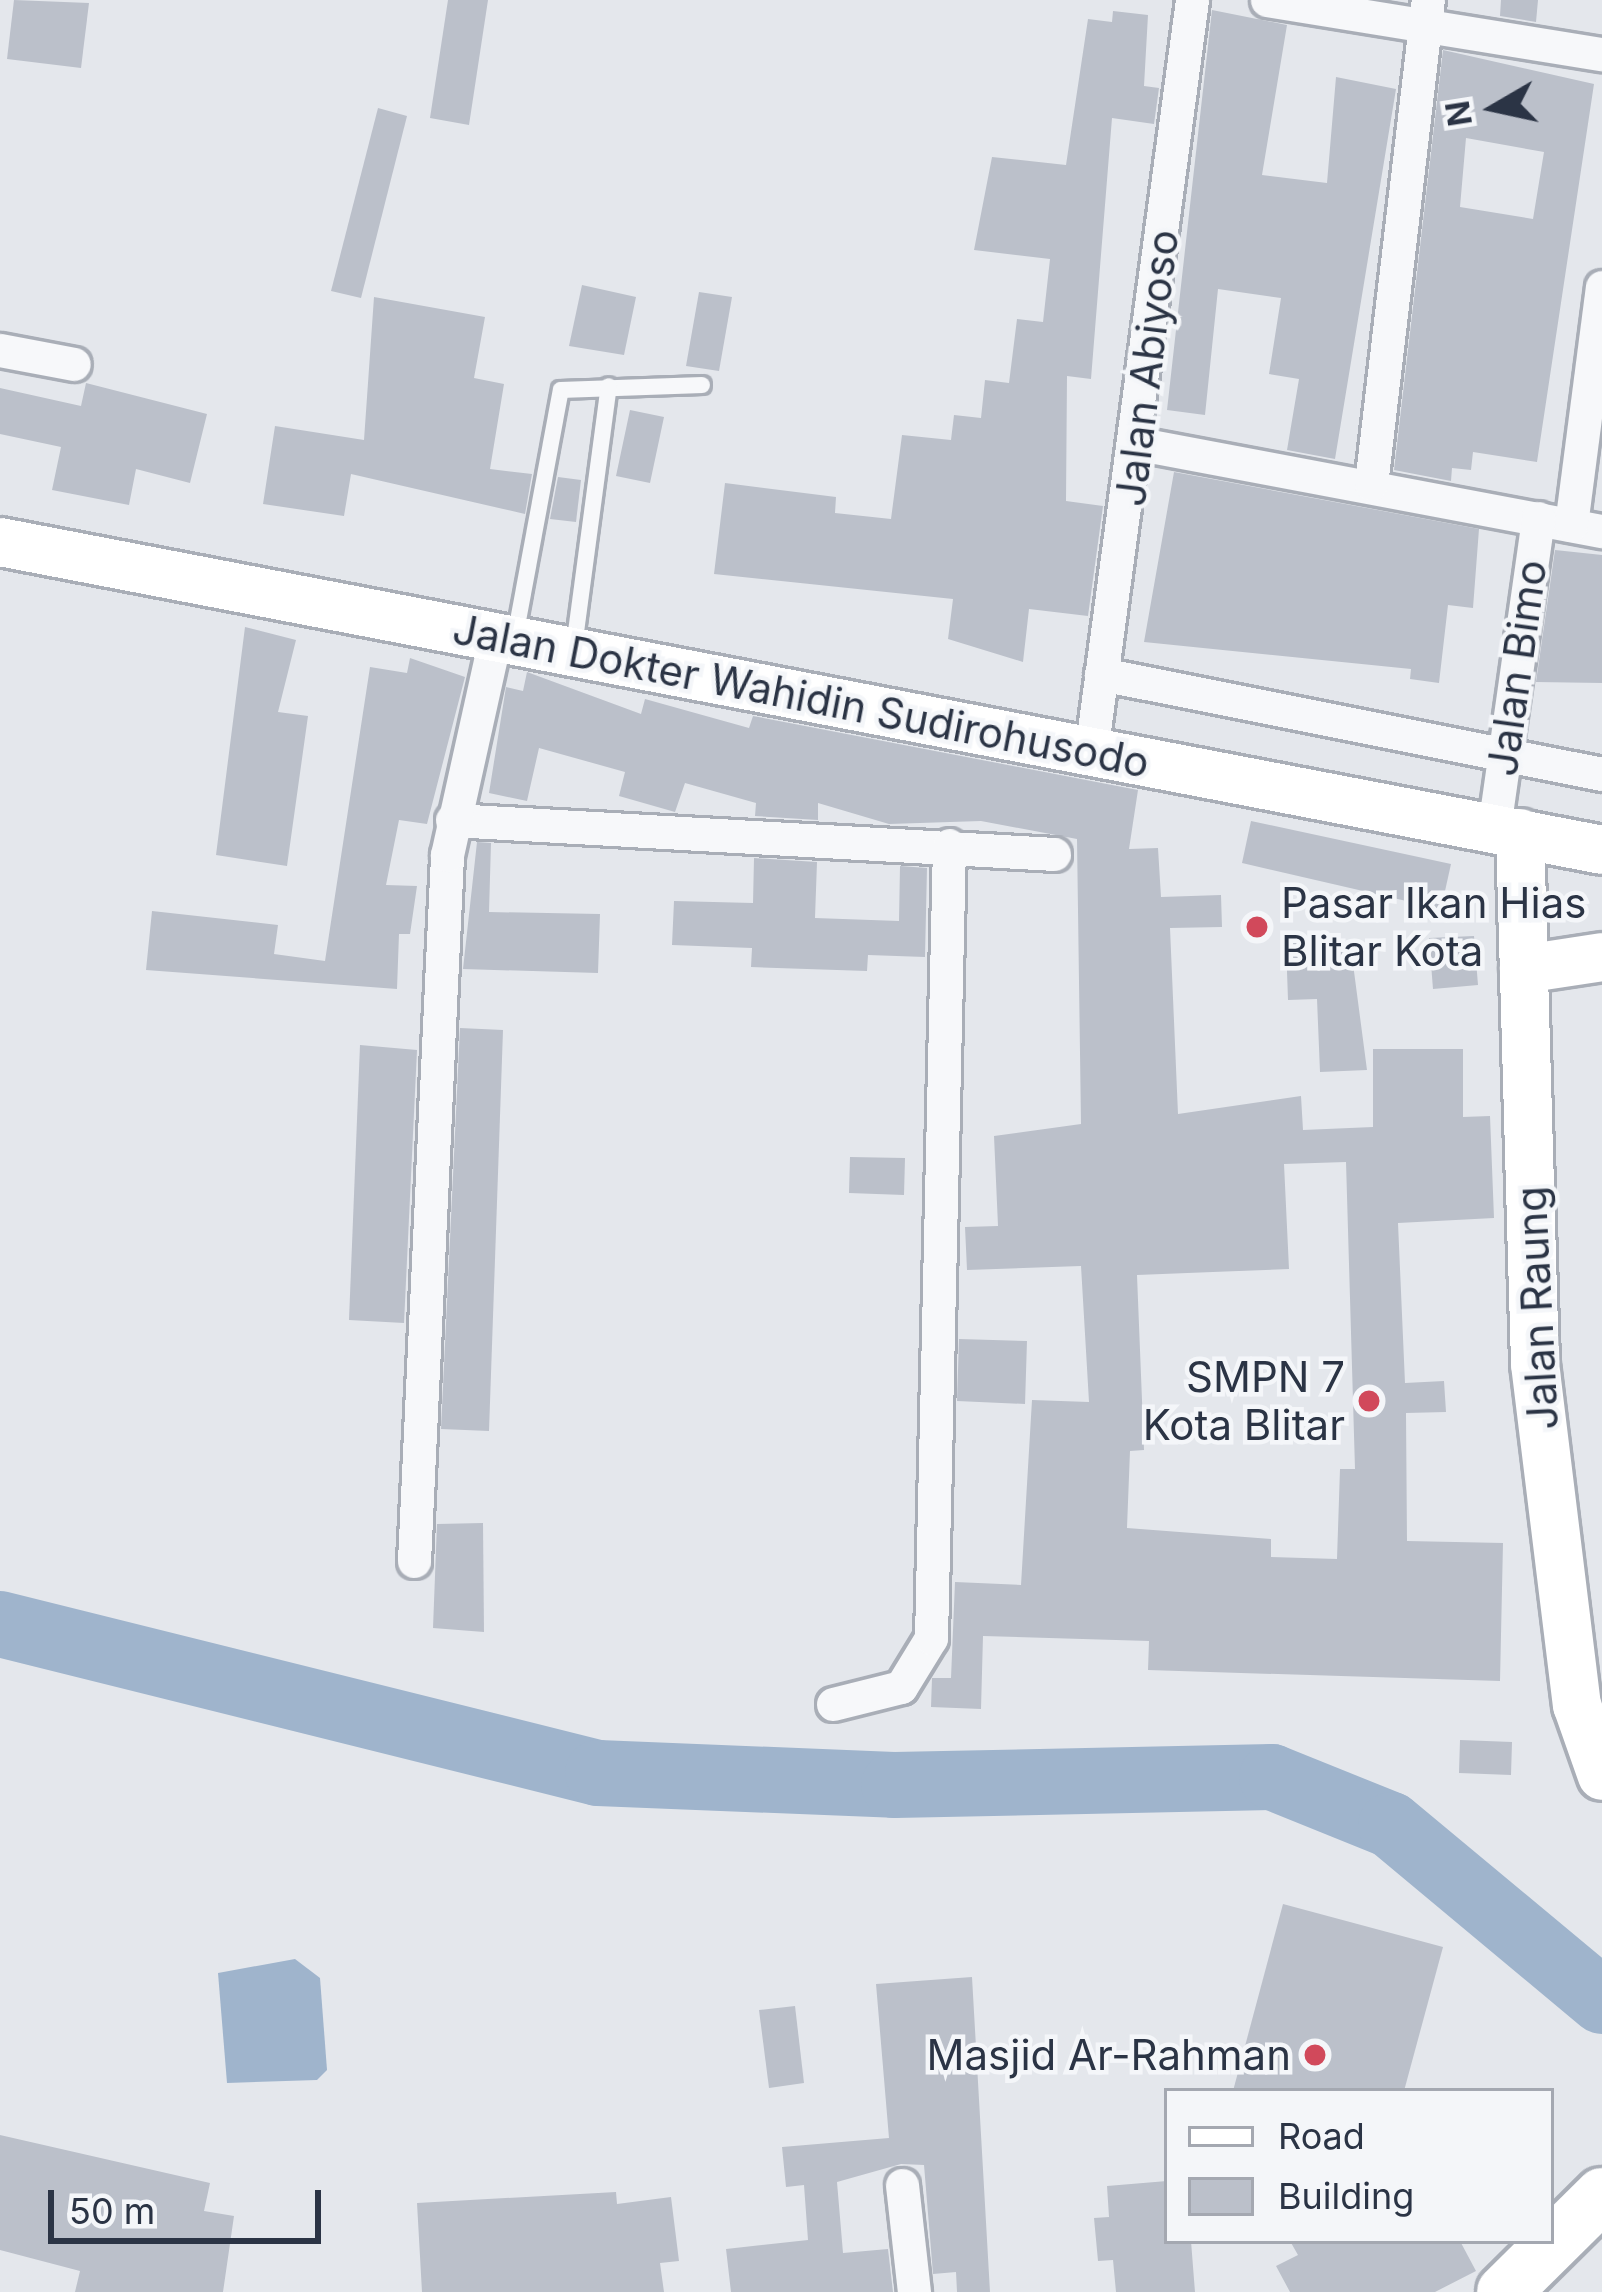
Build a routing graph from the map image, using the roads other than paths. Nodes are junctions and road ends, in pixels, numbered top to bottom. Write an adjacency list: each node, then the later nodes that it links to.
1 (1192, 0): 10 (street, Jalan Abiyoso)
2 (1267, 0): 3 (street)
3 (1426, 13): 4 (street); 11 (street)
4 (1602, 54)
5 (1602, 287): 12 (street, Jalan Bimo)
6 (0, 350): 7 (street)
7 (74, 364)
8 (702, 385): 9 (lane)
9 (610, 386): 14 (lane); 15 (lane)
10 (1140, 444): 11 (street); 16 (street, Jalan Abiyoso)
11 (1371, 484): 12 (street)
12 (1570, 524): 18 (street, Jalan Bimo)
13 (0, 542): 14 (main road, Jalan Dokter Wahidin Sudirohusodo)
14 (505, 639): 15 (main road, Jalan Dokter Wahidin Sudirohusodo); 20 (street)
15 (573, 652): 17 (main road, Jalan Dokter Wahidin Sudirohusodo)
16 (1101, 674): 17 (street, Jalan Abiyoso); 18 (street)
17 (1092, 743): 21 (main road, Jalan Dokter Wahidin Sudirohusodo)
18 (1506, 755): 19 (street); 21 (street, Jalan Bimo)
19 (1602, 774)
20 (452, 820): 22 (street); 27 (street)
21 (1503, 827): 23 (main road, Jalan Dokter Wahidin Sudirohusodo); 26 (main road, Jalan Raung)
22 (950, 845): 24 (street); 28 (street)
23 (1602, 850)
24 (1054, 854)
25 (1602, 957): 26 (main road)
26 (1524, 969): 29 (main road, Jalan Raung)
27 (414, 1561)
28 (833, 1704)
29 (1602, 1776)
30 (902, 2186): 34 (street)
31 (1602, 2195): 32 (main road)
32 (1554, 2243)
33 (1552, 2244): 35 (main road)
34 (914, 2292)
35 (1504, 2292)

